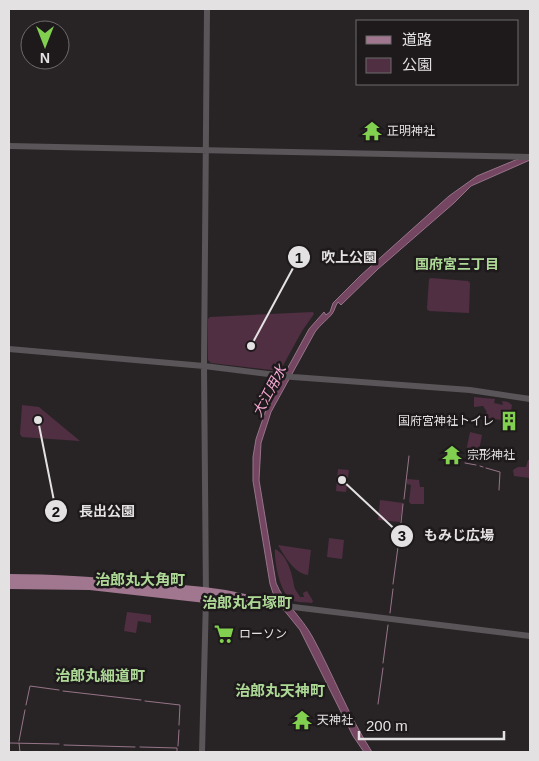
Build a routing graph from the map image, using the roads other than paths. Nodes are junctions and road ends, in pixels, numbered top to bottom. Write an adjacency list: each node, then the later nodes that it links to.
1 (207, 9): 3 (street)
2 (9, 146): 3 (street)
3 (205, 150): 4 (street); 6 (street)
4 (527, 157)
5 (9, 349): 6 (street)
6 (204, 366): 7 (street); 10 (street)
7 (530, 398)
8 (9, 578): 10 (main road)
9 (9, 585): 10 (main road)
10 (205, 595): 11 (main road); 13 (street)
11 (275, 604): 12 (street)
12 (530, 636)
13 (202, 752)

